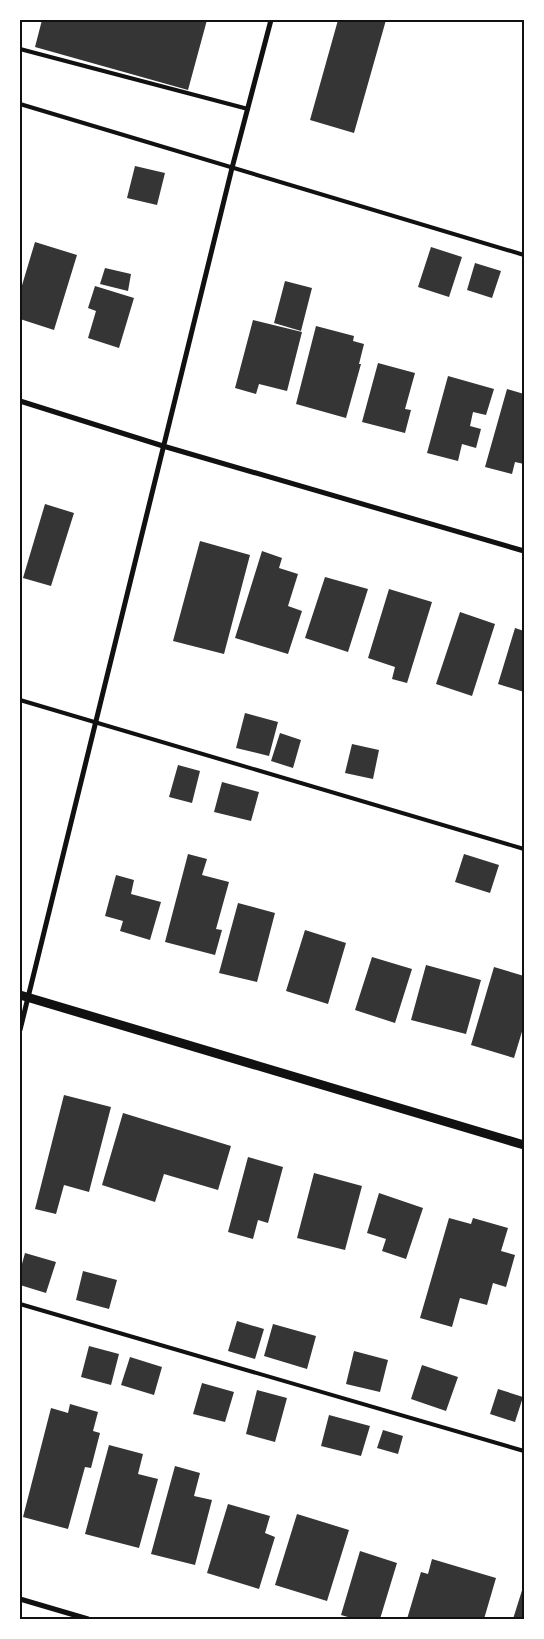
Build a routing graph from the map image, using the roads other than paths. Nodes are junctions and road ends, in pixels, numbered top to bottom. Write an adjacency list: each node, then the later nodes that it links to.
1 (271, 20): 4 (street)
2 (20, 50): 4 (lane)
3 (20, 104): 5 (lane)
4 (248, 109): 5 (street)
5 (232, 168): 6 (lane); 8 (street)
6 (524, 255)
7 (20, 401): 8 (street)
8 (163, 446): 9 (street); 11 (street)
9 (524, 551)
10 (20, 700): 11 (lane)
11 (95, 722): 12 (lane); 13 (street)
12 (524, 849)
13 (24, 997): 14 (street); 15 (street)
14 (20, 1030)
15 (524, 1145)
16 (20, 1304): 17 (lane)
17 (524, 1451)
18 (20, 1599): 19 (street)
19 (88, 1619)

